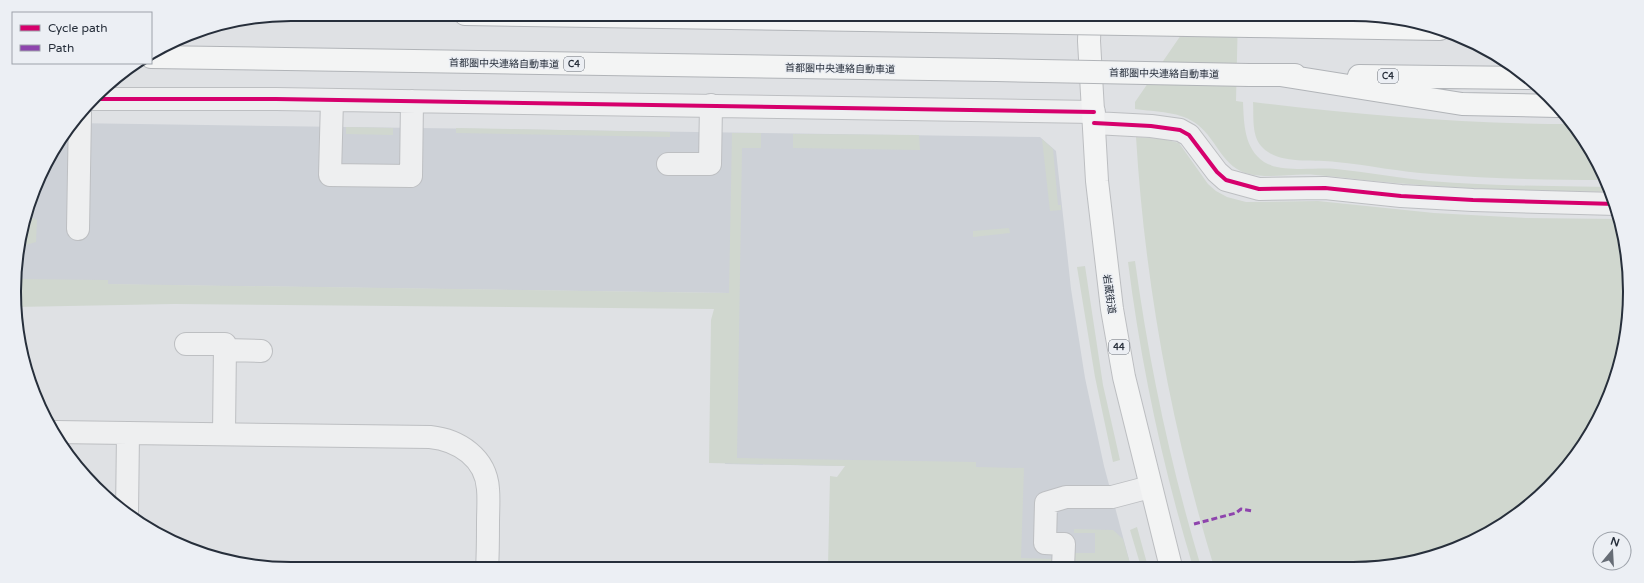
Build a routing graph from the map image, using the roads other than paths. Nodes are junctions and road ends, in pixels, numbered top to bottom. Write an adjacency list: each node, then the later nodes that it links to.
1 (923, 21): 3 (main road, bridge)
2 (1090, 21): 12 (main road, 岩蔵街道 / 44)
3 (1417, 29)
4 (156, 57): 5 (main road, 首都圏中央連絡自動車道 / C4, bridge)
5 (1280, 75): 6 (main road, 首都圏中央連絡自動車道 / C4); 11 (main road)
6 (1518, 78)
7 (101, 99): 8 (street)
8 (332, 100): 9 (street); 9 (street)
9 (412, 101): 10 (street)
10 (711, 105): 12 (street); 14 (street)
11 (1549, 106)
12 (1094, 118): 15 (street); 23 (main road, 岩蔵街道 / 44)
13 (80, 123): 16 (street)
14 (668, 164)
15 (1609, 204)
16 (78, 229)
17 (186, 344): 18 (street)
18 (225, 350): 19 (street); 22 (street)
19 (261, 351)
20 (60, 432): 21 (street)
21 (128, 433): 22 (street); 24 (street)
22 (224, 434): 25 (street)
23 (1150, 487): 26 (street); 27 (main road, 岩蔵街道 / 44)
24 (127, 506)
25 (487, 562)
26 (1063, 562)
27 (1170, 562)

